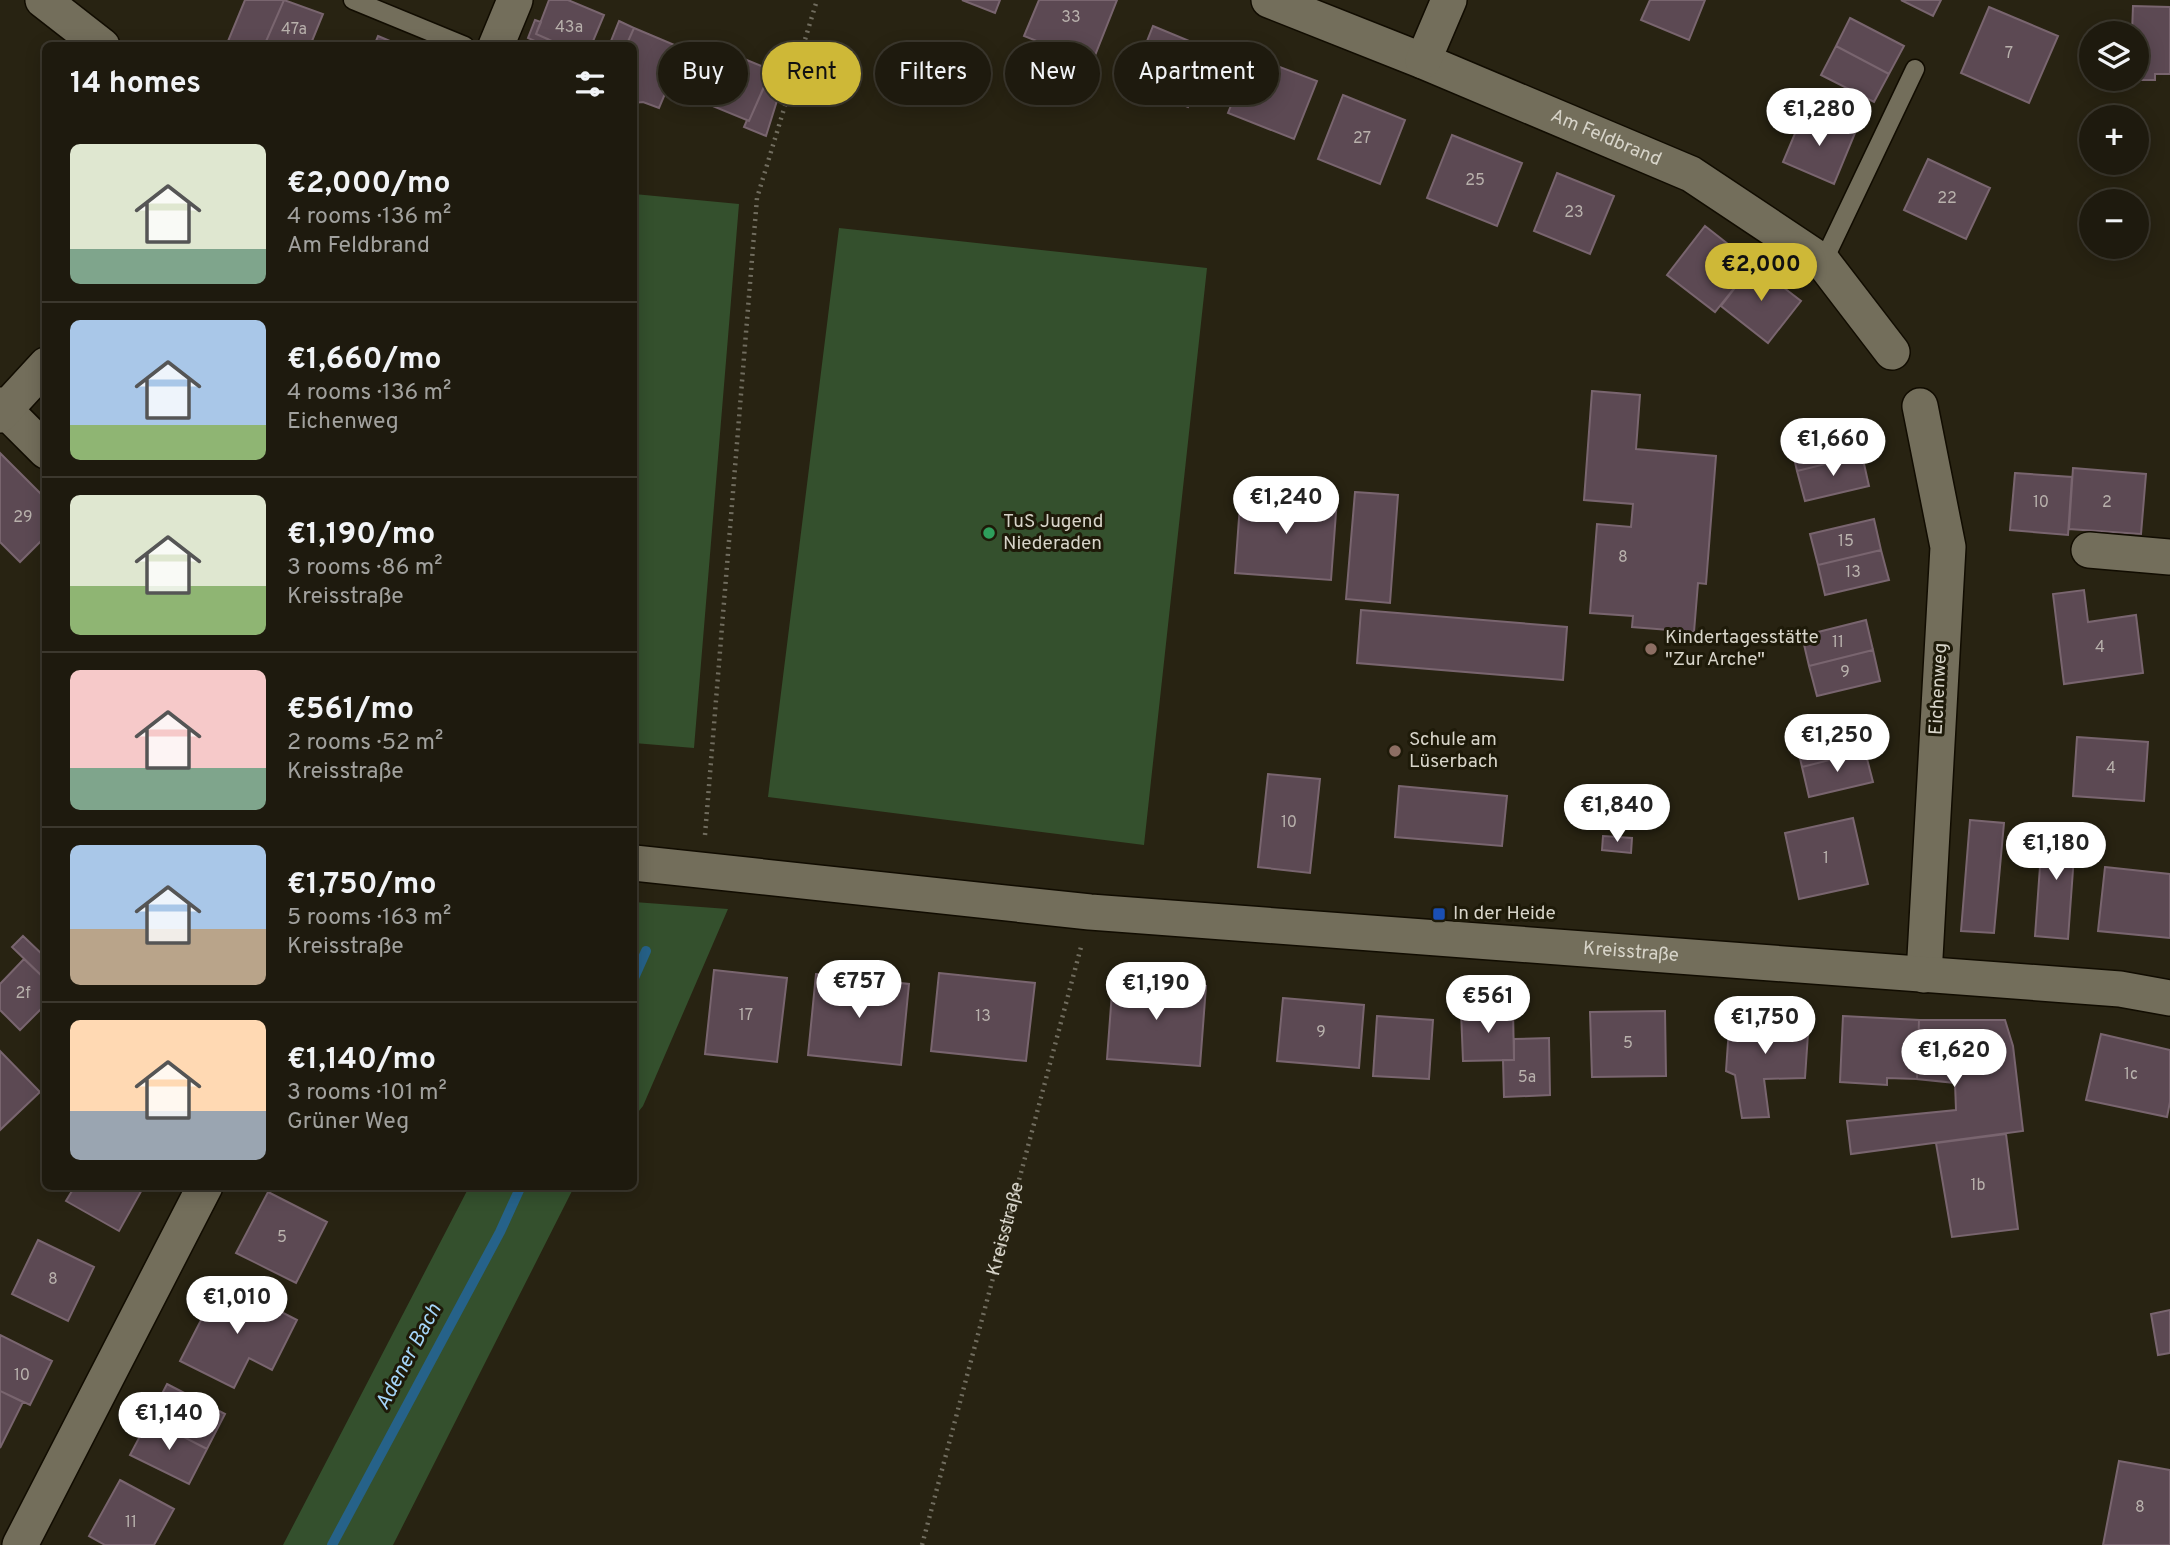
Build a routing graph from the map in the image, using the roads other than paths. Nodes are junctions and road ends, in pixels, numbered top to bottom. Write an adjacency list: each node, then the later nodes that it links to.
1 (43, 0): 6 (street)
2 (353, 0): 7 (lane)
3 (514, 0): 8 (street)
4 (1269, 0): 9 (street, Am Feldbrand)
5 (1449, 0): 9 (street)
6 (97, 42)
7 (455, 42)
8 (498, 42)
9 (1423, 61): 11 (street, Am Feldbrand)
10 (1915, 69): 11 (lane)
11 (1823, 262): 12 (street, Am Feldbrand)
12 (1892, 352)
13 (42, 369): 15 (street)
14 (1920, 406): 20 (street, Eichenweg)
15 (2, 410): 16 (street)
16 (42, 447)
17 (2088, 550): 18 (street)
18 (2170, 557)
19 (637, 863): 20 (street, Kreisstraße)
20 (1924, 975): 21 (street, Kreisstraße)
21 (2170, 998)
22 (203, 1190): 23 (street)
23 (20, 1545)

